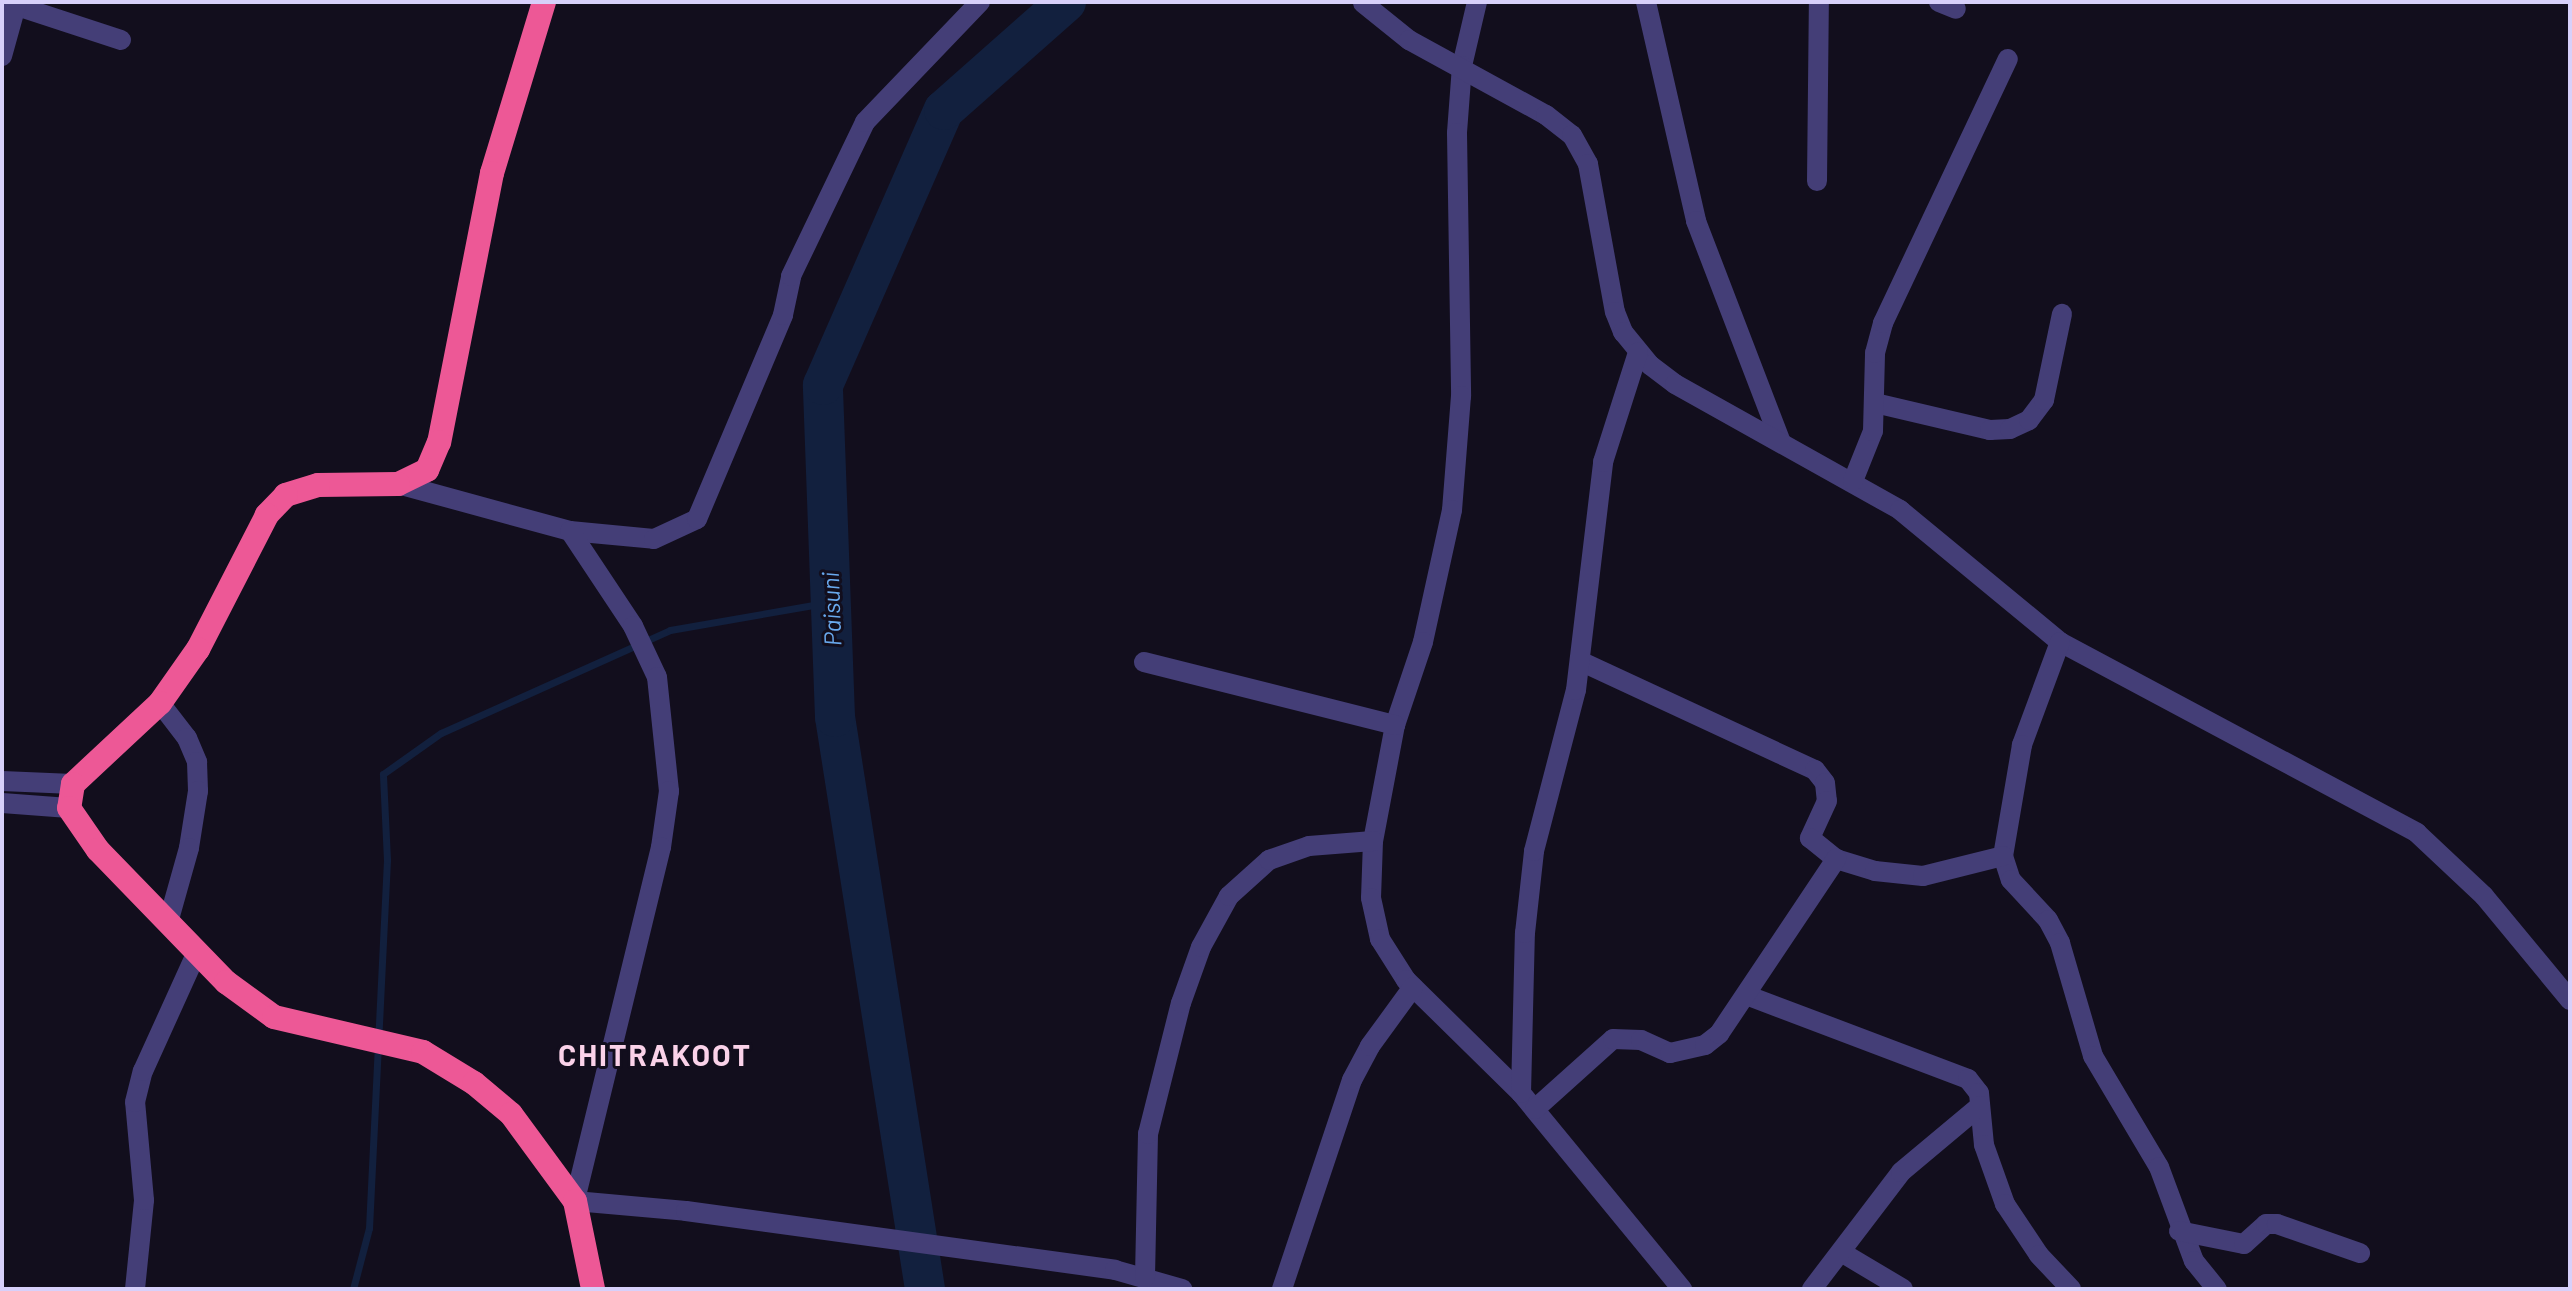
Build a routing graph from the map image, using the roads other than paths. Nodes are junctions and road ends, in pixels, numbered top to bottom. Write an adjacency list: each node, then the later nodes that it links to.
1 (544, 2): 18 (highway)
2 (980, 2): 19 (street)
3 (1477, 2): 11 (street)
4 (1646, 2): 16 (street)
5 (1819, 2): 12 (street)
6 (13, 3): 8 (street); 9 (street)
7 (1363, 3): 11 (street)
8 (121, 40)
9 (2, 56)
10 (2008, 59): 15 (street)
11 (1462, 66): 14 (street); 24 (street)
12 (1817, 181)
13 (2062, 314): 15 (street)
14 (1638, 352): 16 (street); 21 (street)
15 (1875, 403): 17 (street)
16 (1780, 440): 17 (street)
17 (1853, 481): 20 (street)
18 (398, 484): 19 (street); 23 (highway)
19 (570, 531): 39 (street)
20 (2060, 642): 29 (street); 35 (street)
21 (1580, 661): 30 (street); 36 (street)
22 (1144, 662): 24 (street)
23 (160, 703): 26 (highway); 31 (street)
24 (1395, 725): 28 (street)
25 (2, 781): 26 (street)
26 (71, 796): 27 (street); 31 (highway)
27 (2, 803)
28 (1373, 841): 33 (street); 43 (street)
29 (2003, 856): 30 (street); 40 (street)
30 (1836, 859): 34 (street)
31 (169, 919): 32 (highway)
32 (197, 952): 39 (highway); 44 (street)
33 (1413, 987): 36 (street); 47 (street)
34 (1746, 995): 37 (street); 38 (street)
35 (2570, 1000)
36 (1521, 1093): 38 (street)
37 (1980, 1106): 41 (street); 51 (street)
38 (1535, 1109): 48 (street)
39 (575, 1201): 43 (street); 45 (highway)
40 (2179, 1231): 42 (street); 52 (street)
41 (1841, 1252): 49 (street); 50 (street)
42 (2360, 1253)
43 (1145, 1277): 46 (street)
44 (135, 1289)
45 (593, 1289)
46 (1182, 1289)
47 (1282, 1289)
48 (1682, 1289)
49 (1812, 1289)
50 (1903, 1289)
51 (2071, 1289)
52 (2217, 1289)

